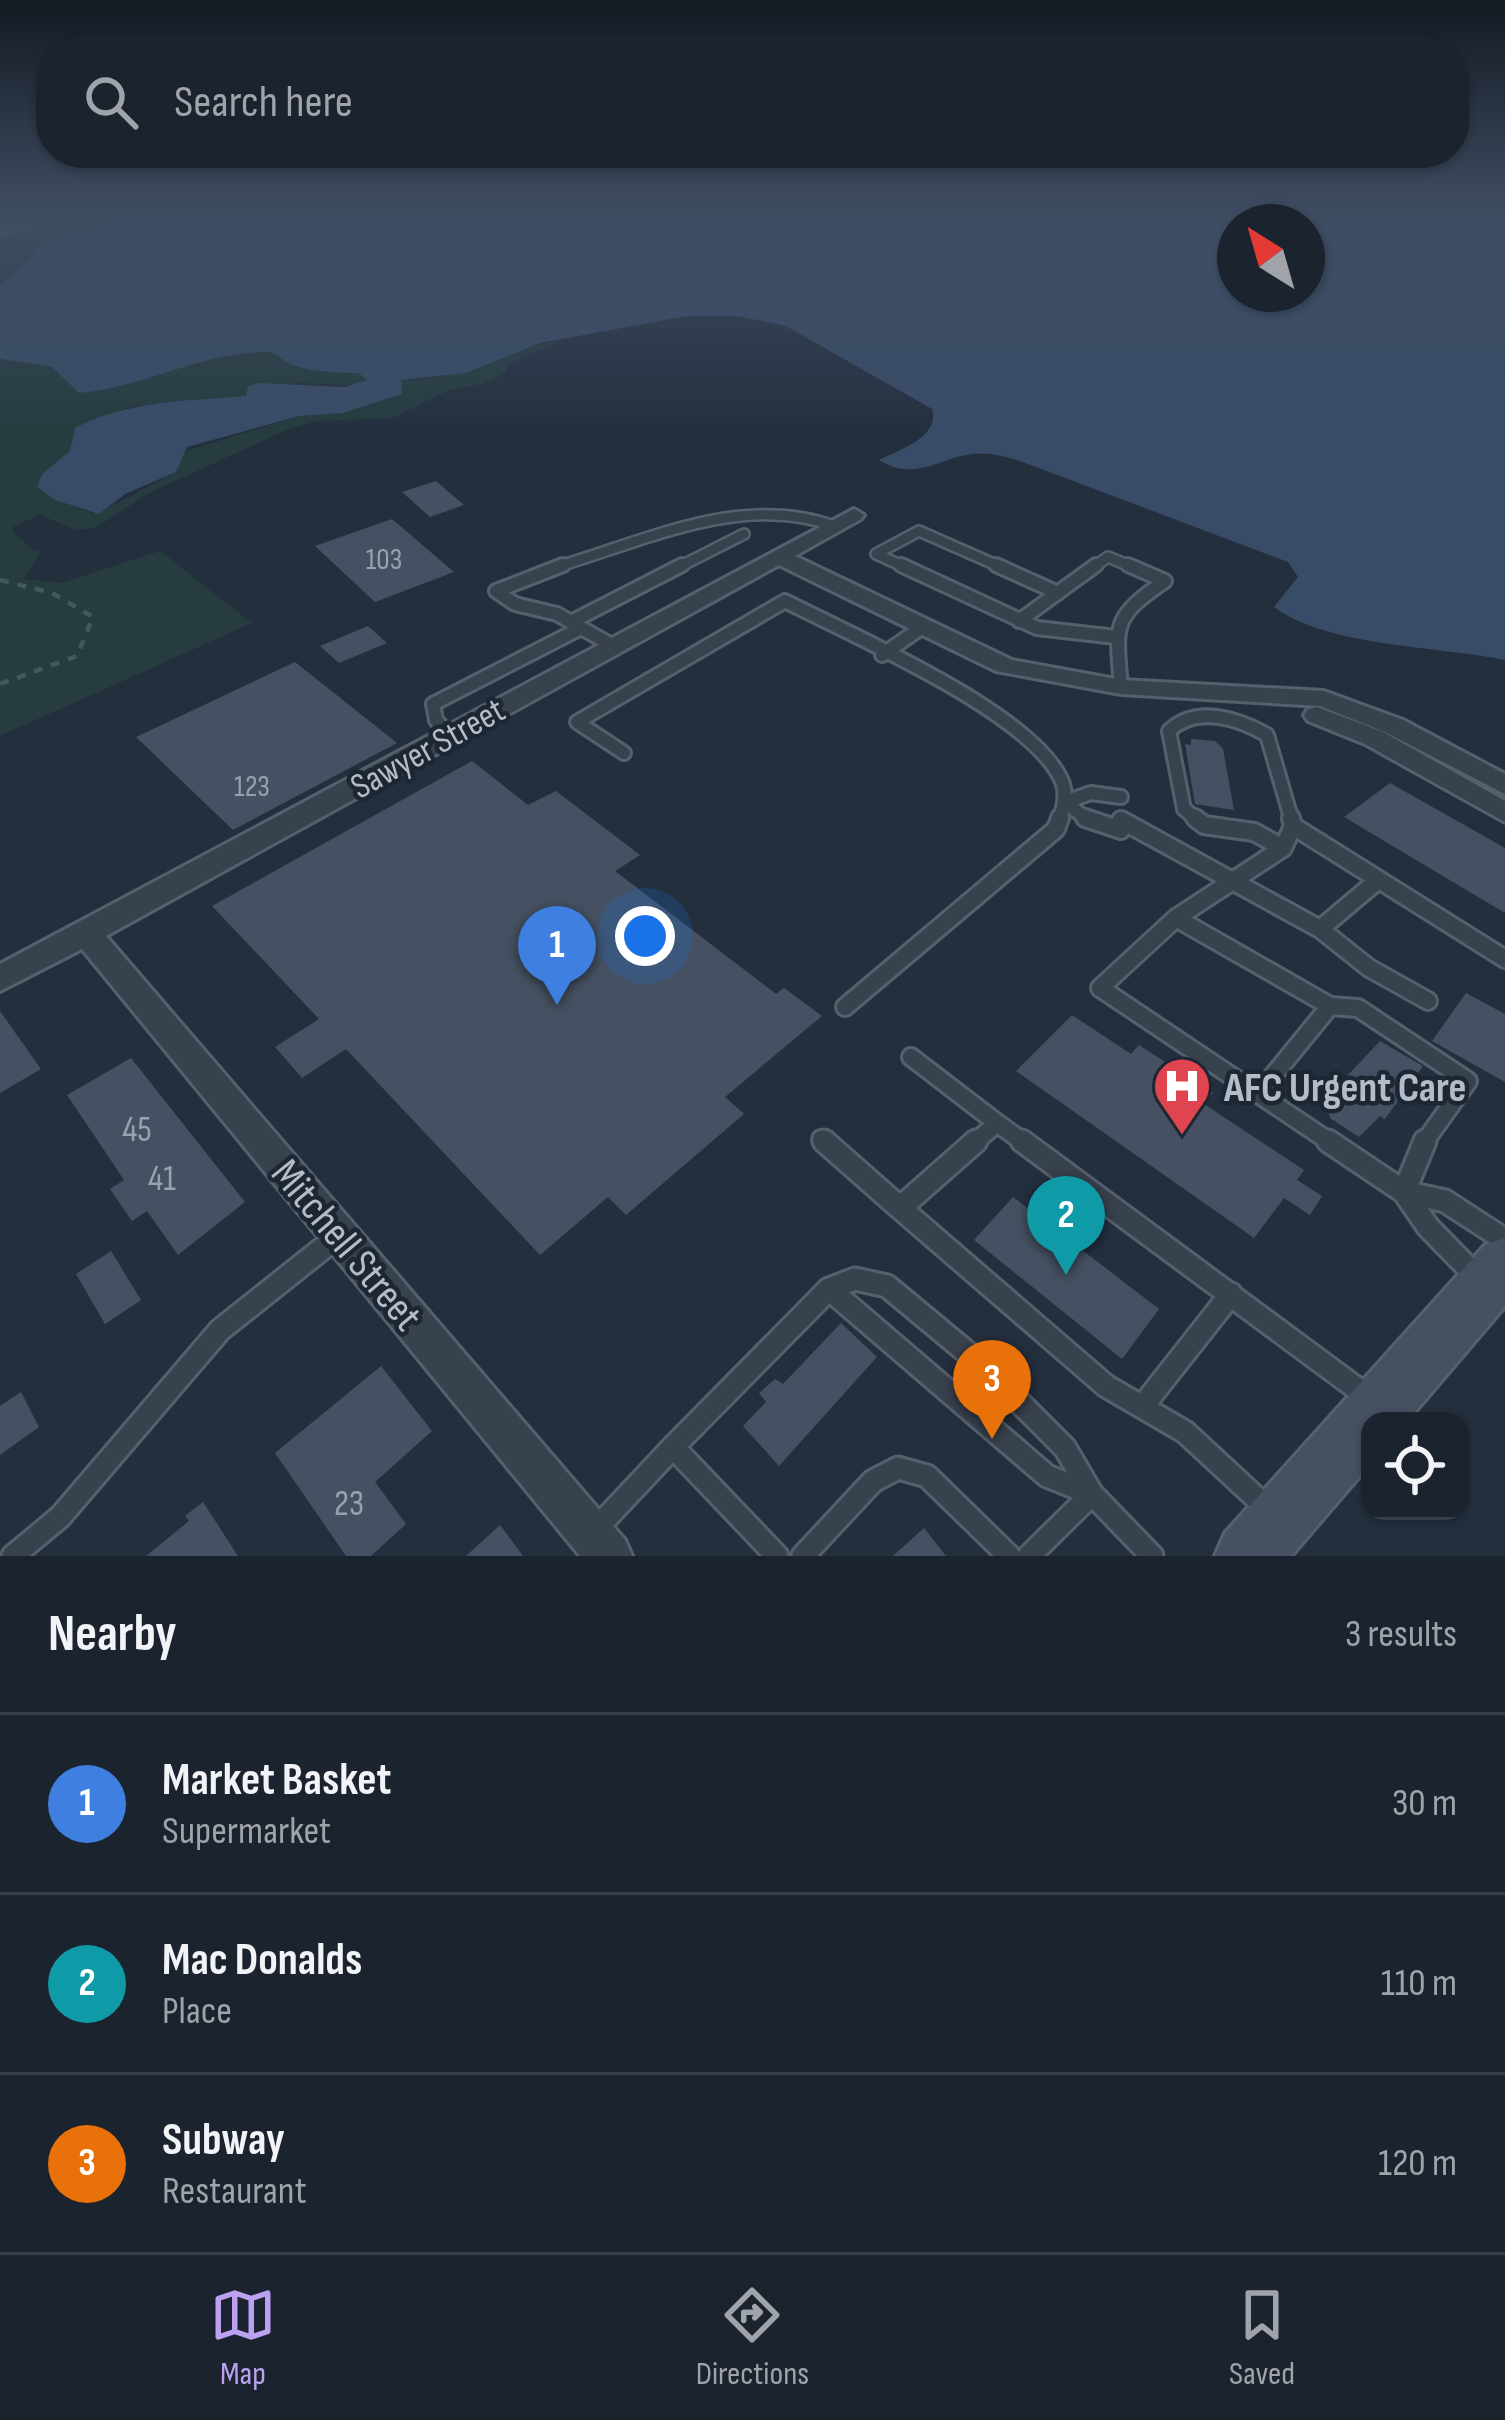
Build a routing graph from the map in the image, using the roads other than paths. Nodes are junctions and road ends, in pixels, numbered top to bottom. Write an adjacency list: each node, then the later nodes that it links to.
1 (844, 521): 3 (street, Sawyer Street); 6 (lane)
2 (744, 534): 6 (lane)
3 (778, 556): 7 (street); 9 (street, Sawyer Street)
4 (1058, 593): 5 (lane); 5 (lane); 8 (lane)
5 (1019, 621): 8 (lane)
6 (576, 625): 9 (lane); 13 (lane)
7 (921, 628): 10 (lane); 11 (street)
8 (1116, 637): 11 (lane)
9 (613, 646): 13 (street, Sawyer Street)
10 (882, 655): 14 (lane); 17 (lane)
11 (1121, 687): 12 (street)
12 (1293, 700): 15 (street); 18 (street)
13 (448, 736): 25 (street, Sawyer Street)
14 (624, 753)
15 (1505, 785)
16 (1121, 797): 17 (lane)
17 (1065, 802): 21 (lane); 30 (lane)
18 (1505, 813)
19 (1293, 826): 20 (lane); 20 (lane); 22 (lane)
20 (1283, 848): 21 (lane)
21 (1238, 880): 23 (lane); 24 (lane)
22 (1377, 881): 24 (lane); 26 (lane)
23 (1177, 918): 29 (lane); 32 (lane)
24 (1320, 929): 28 (lane)
25 (86, 933): 27 (street, Sawyer Street); 37 (street, Mitchell Street)
26 (1505, 959)
27 (0, 979)
28 (1428, 1001)
29 (1330, 1006): 32 (lane); 35 (lane)
30 (845, 1007)
31 (910, 1057): 33 (lane)
32 (1258, 1094): 35 (lane)
33 (997, 1123): 36 (lane); 40 (lane)
34 (821, 1139): 36 (lane)
35 (1404, 1192): 38 (lane); 38 (lane)
36 (900, 1208): 42 (lane)
37 (340, 1235): 46 (street, Mitchell Street); 47 (lane)
38 (1499, 1264): 41 (main road)
39 (829, 1289): 43 (lane); 44 (lane); 44 (lane)
40 (1231, 1294): 41 (lane); 42 (lane)
41 (1380, 1406): 45 (main road)
42 (1142, 1407): 45 (lane)
43 (673, 1448): 46 (lane); 48 (lane)
44 (1092, 1494): 51 (lane); 52 (lane)
45 (1264, 1538)
46 (600, 1545)
47 (13, 1556)
48 (777, 1556)
49 (803, 1556): 50 (lane)
50 (1009, 1556)
51 (1029, 1556)
52 (1152, 1556)

